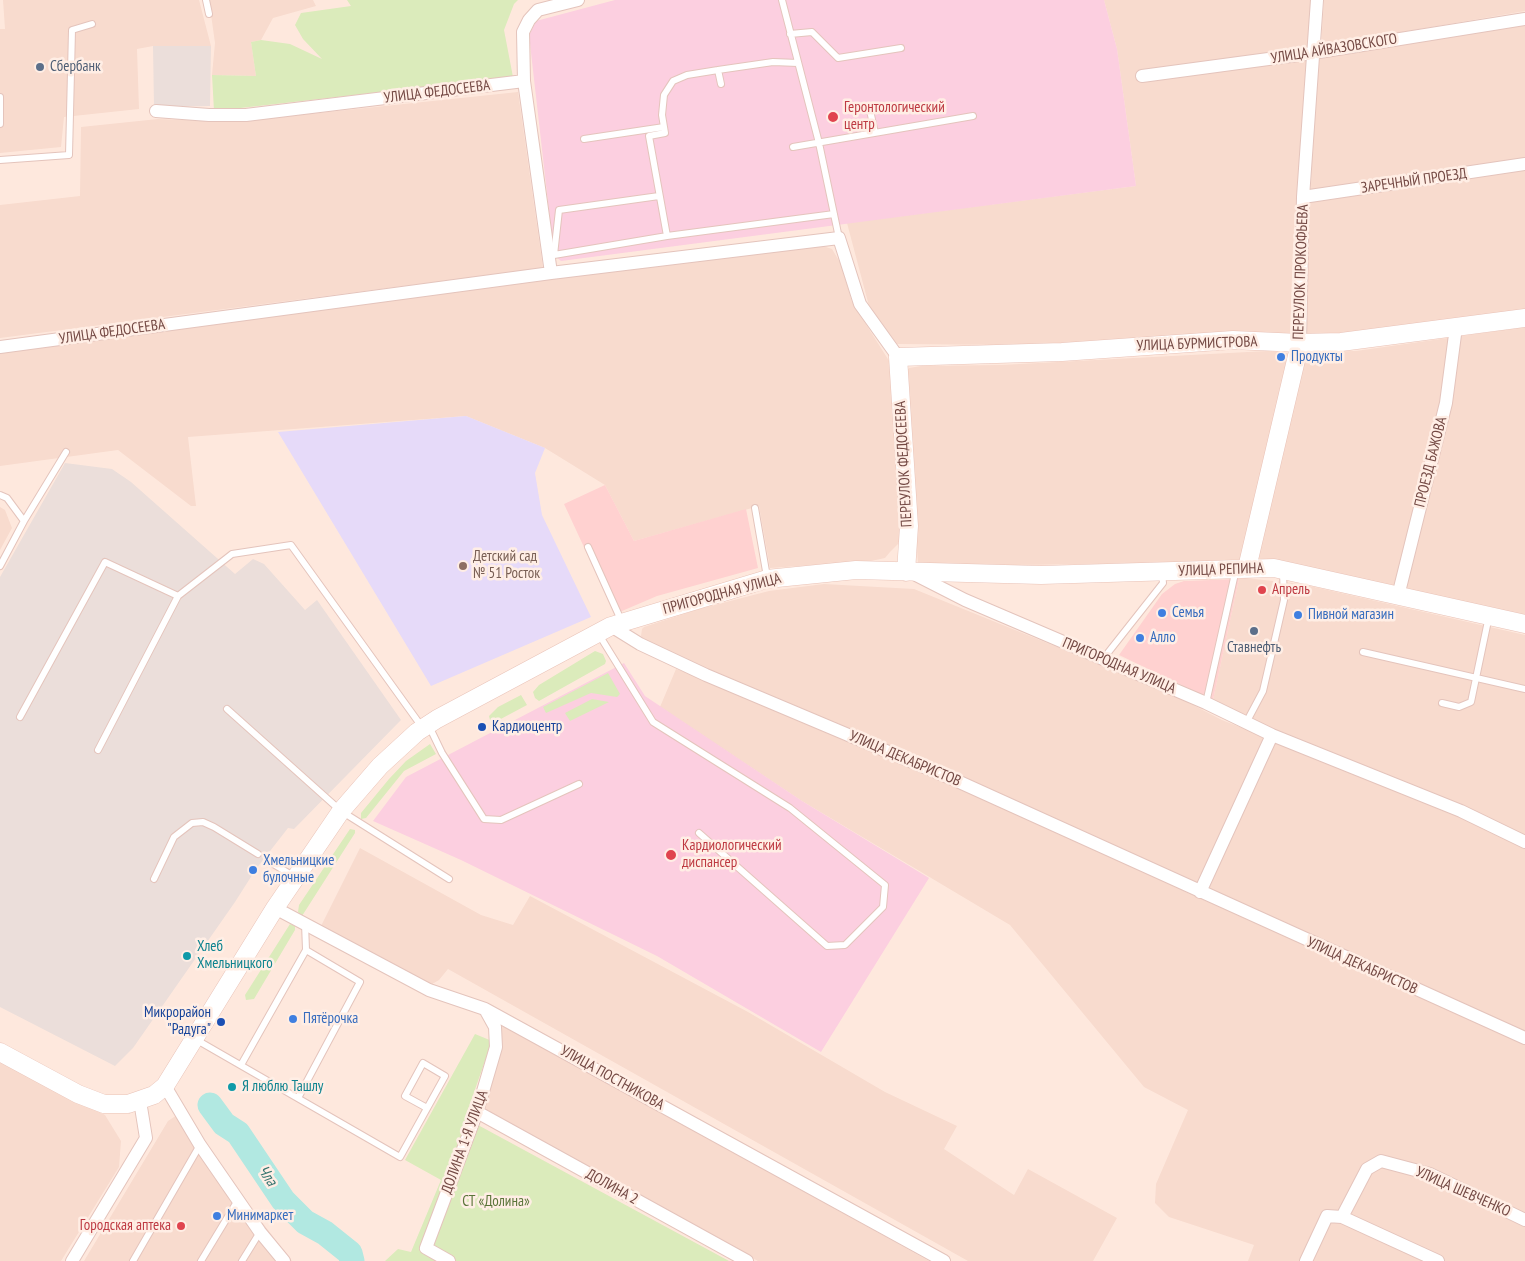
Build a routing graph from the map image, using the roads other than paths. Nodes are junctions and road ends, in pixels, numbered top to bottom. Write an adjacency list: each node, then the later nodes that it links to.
1 (206, 0): 5 (lane)
2 (578, 0): 14 (street)
3 (782, 0): 8 (lane)
4 (1317, 0): 10 (street, ПЕРЕУЛОК ПРОКОФЬЕВА)
5 (209, 14)
6 (1525, 19): 10 (street, УЛИЦА АЙВАЗОВСКОГО)
7 (92, 24): 26 (lane)
8 (790, 34): 9 (lane); 11 (lane)
9 (901, 48)
10 (1313, 53): 13 (street, УЛИЦА АЙВАЗОВСКОГО); 29 (street, ПЕРЕУЛОК ПРОКОФЬЕВА)
11 (798, 63): 12 (lane); 24 (lane)
12 (718, 70): 15 (lane); 21 (lane)
13 (1142, 76)
14 (524, 81): 18 (street, УЛИЦА ФЕДОСЕЕВА); 33 (street)
15 (721, 84)
16 (0, 97): 20 (lane)
17 (869, 106): 22 (lane)
18 (156, 111)
19 (973, 116): 22 (lane)
20 (0, 124)
21 (664, 127): 23 (lane); 28 (lane)
22 (875, 133): 24 (lane)
23 (584, 139)
24 (819, 144): 25 (lane); 30 (lane)
25 (793, 147)
26 (0, 160)
27 (1525, 164): 29 (street, ЗАРЕЧНЫЙ ПРОЕЗД)
28 (659, 196): 31 (lane); 31 (lane)
29 (1303, 197): 36 (street, ПЕРЕУЛОК ПРОКОФЬЕВА)
30 (834, 214): 31 (lane); 32 (lane)
31 (667, 236)
32 (839, 238): 33 (street, УЛИЦА ФЕДОСЕЕВА); 38 (street)
33 (551, 273): 37 (street, УЛИЦА ФЕДОСЕЕВА)
34 (1525, 318): 35 (street, УЛИЦА БУРМИСТРОВА)
35 (1456, 327): 36 (street, УЛИЦА БУРМИСТРОВА); 51 (street, ПРОЕЗД БАЖОВА)
36 (1300, 343): 38 (street, УЛИЦА БУРМИСТРОВА); 45 (street, ПЕРЕУЛОК ПРОКОФЬЕВА)
37 (0, 347)
38 (898, 357): 48 (street, ПЕРЕУЛОК ФЕДОСЕЕВА)
39 (66, 452): 42 (lane)
40 (0, 495): 42 (lane)
41 (755, 508): 49 (lane)
42 (24, 521): 44 (lane)
43 (588, 547): 54 (lane)
44 (0, 566)
45 (1242, 568): 46 (street, УЛИЦА РЕПИНА); 47 (street, УЛИЦА РЕПИНА); 60 (lane)
46 (1283, 570): 51 (street, УЛИЦА РЕПИНА); 63 (lane)
47 (1162, 572): 48 (street, УЛИЦА РЕПИНА); 56 (lane)
48 (909, 573): 49 (street, ПРИГОРОДНАЯ УЛИЦА); 56 (street, ПРИГОРОДНАЯ УЛИЦА)
49 (767, 579): 54 (street, ПРИГОРОДНАЯ УЛИЦА)
50 (178, 596): 62 (lane); 64 (lane); 66 (lane)
51 (1398, 596): 52 (street, УЛИЦА РЕПИНА)
52 (1489, 616): 53 (street, УЛИЦА РЕПИНА); 57 (lane)
53 (1525, 624)
54 (610, 626): 64 (street, ПРИГОРОДНАЯ УЛИЦА); 69 (lane); 76 (street, УЛИЦА ДЕКАБРИСТОВ)
55 (1363, 652): 57 (lane)
56 (1103, 658): 60 (street, ПРИГОРОДНАЯ УЛИЦА)
57 (1476, 678): 58 (lane); 59 (lane)
58 (1525, 689)
59 (1442, 703)
60 (1206, 704): 63 (street, ПРИГОРОДНАЯ УЛИЦА)
61 (227, 709): 68 (lane)
62 (20, 716)
63 (1246, 723): 65 (street, ПРИГОРОДНАЯ УЛИЦА)
64 (426, 726): 67 (lane); 68 (street, ПРИГОРОДНАЯ УЛИЦА)
65 (1272, 735): 70 (street, ПРИГОРОДНАЯ УЛИЦА); 76 (street)
66 (98, 750)
67 (579, 784)
68 (341, 811): 73 (street, ПРИГОРОДНАЯ УЛИЦА); 75 (lane)
69 (699, 833)
70 (1525, 842)
71 (258, 854): 74 (lane)
72 (270, 862): 73 (lane)
73 (296, 878): 77 (street, ПРИГОРОДНАЯ УЛИЦА)
74 (154, 879)
75 (449, 879)
76 (1200, 892): 81 (street, УЛИЦА ДЕКАБРИСТОВ)
77 (275, 908): 78 (street, УЛИЦА ПОСТНИКОВА); 82 (street, ПРИГОРОДНАЯ УЛИЦА)
78 (305, 923): 79 (lane); 80 (street, УЛИЦА ПОСТНИКОВА)
79 (306, 950): 84 (lane); 86 (lane)
80 (486, 1009): 89 (street, ДОЛИНА 1-Я УЛИЦА); 102 (street, УЛИЦА ПОСТНИКОВА)
81 (1525, 1038)
82 (194, 1039): 84 (lane); 85 (street, ПРИГОРОДНАЯ УЛИЦА)
83 (0, 1052): 87 (street, ПРИГОРОДНАЯ УЛИЦА)
84 (241, 1065): 86 (lane)
85 (164, 1086): 87 (street, ПРИГОРОДНАЯ УЛИЦА); 90 (street)
86 (298, 1098): 88 (lane)
87 (140, 1101): 95 (street)
88 (427, 1108): 88 (lane)
89 (477, 1112): 100 (street, ДОЛИНА 1-Я УЛИЦА); 101 (street, ДОЛИНА 2)
90 (200, 1145): 91 (street); 96 (lane)
91 (238, 1200): 94 (street); 97 (lane)
92 (1342, 1216): 93 (street, УЛИЦА ШЕВЧЕНКО); 103 (street); 104 (street)
93 (1525, 1220)
94 (260, 1232): 98 (lane); 99 (street)
95 (72, 1261)
96 (133, 1261)
97 (201, 1261)
98 (242, 1261)
99 (284, 1261)
100 (449, 1261)
101 (747, 1261)
102 (944, 1261)
103 (1306, 1261)
104 (1438, 1261)

